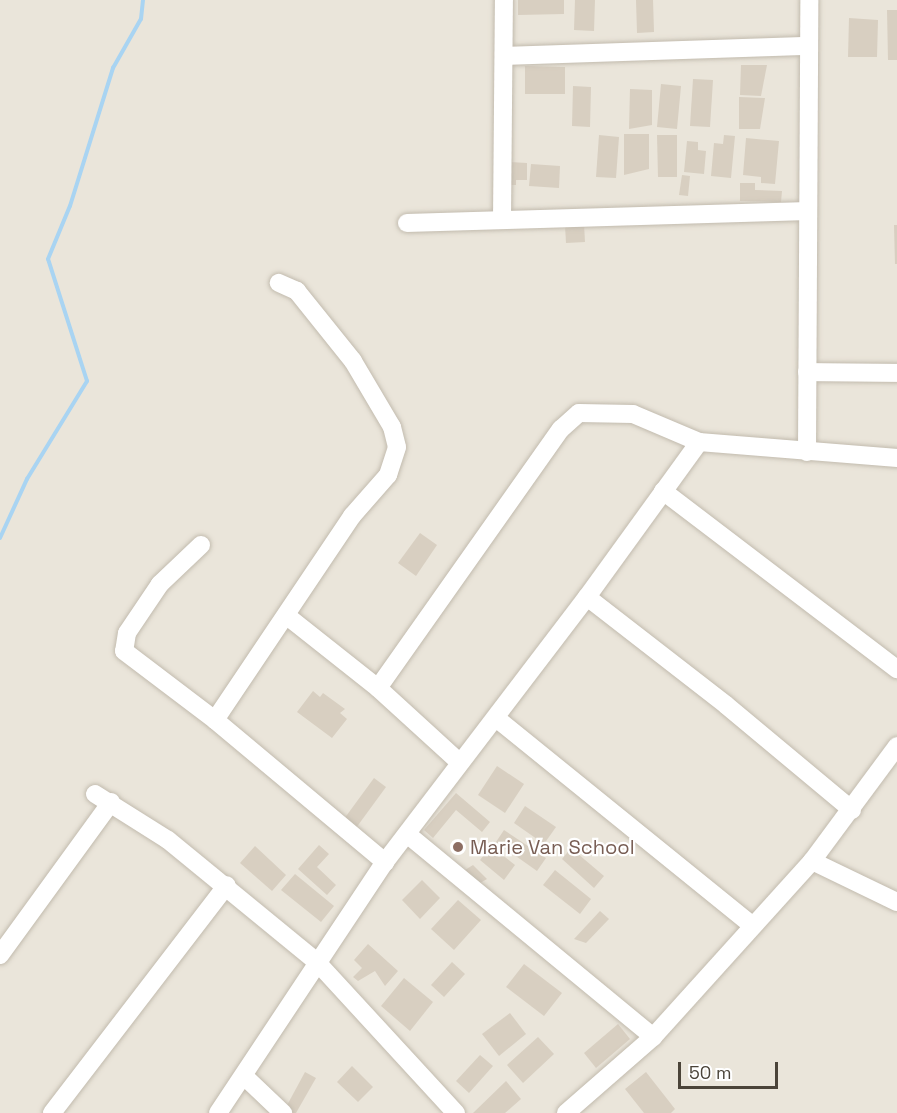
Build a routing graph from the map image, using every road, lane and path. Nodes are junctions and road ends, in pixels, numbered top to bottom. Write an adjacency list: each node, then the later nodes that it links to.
1 (504, 0): 4 (street)
2 (809, 0): 3 (street)
3 (809, 46): 4 (street); 5 (street)
4 (504, 56): 6 (street)
5 (808, 211): 6 (street); 9 (street)
6 (502, 220): 7 (street)
7 (407, 223)
8 (279, 283): 17 (street)
9 (807, 372): 10 (street); 12 (street)
10 (897, 373)
11 (699, 442): 12 (street); 14 (street); 19 (street)
12 (807, 452): 13 (street)
13 (897, 458)
14 (663, 491): 16 (street); 18 (street)
15 (201, 545): 21 (street)
16 (587, 597): 20 (street); 24 (street)
17 (287, 616): 19 (street); 21 (street)
18 (897, 669)
19 (378, 688): 23 (street)
20 (496, 718): 23 (street); 30 (street)
21 (215, 720): 27 (street)
22 (897, 746): 24 (street)
23 (459, 762): 25 (street)
24 (852, 810): 26 (street)
25 (407, 834): 27 (street); 33 (street)
26 (812, 861): 29 (street); 30 (street)
27 (385, 862): 32 (street)
28 (227, 885): 31 (street); 32 (street); 35 (street)
29 (897, 902)
30 (752, 925): 33 (street)
31 (0, 955)
32 (316, 961): 34 (street); 38 (street)
33 (653, 1037): 39 (street)
34 (244, 1076): 36 (street); 37 (street)
35 (52, 1113)
36 (218, 1113)
37 (283, 1113)
38 (456, 1113)
39 (566, 1113)

